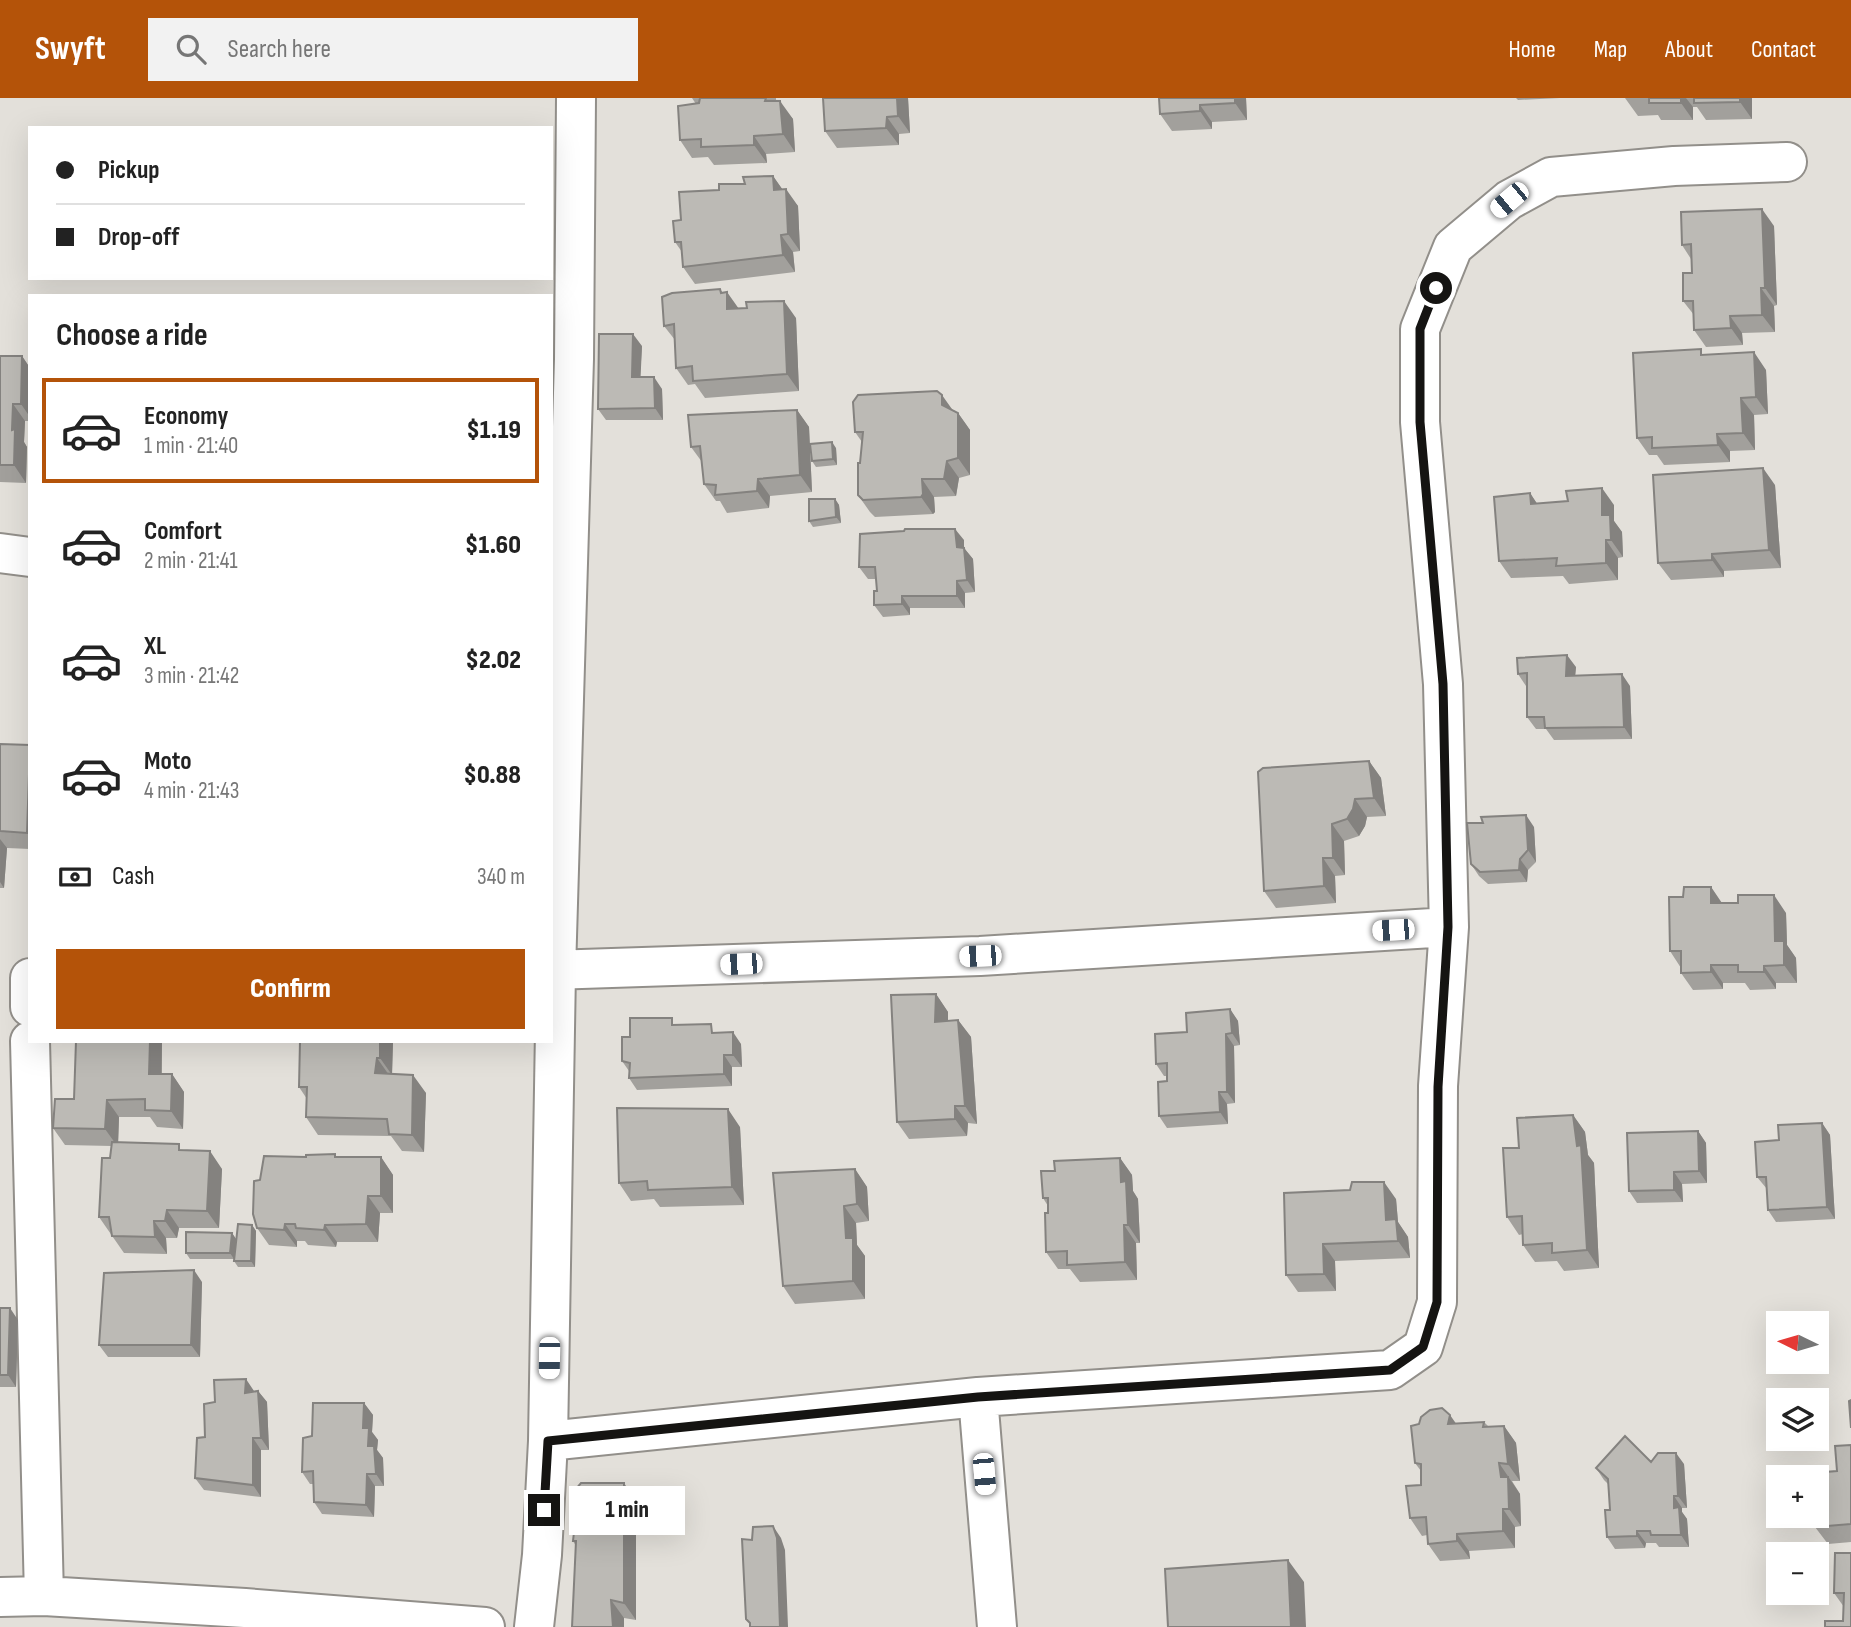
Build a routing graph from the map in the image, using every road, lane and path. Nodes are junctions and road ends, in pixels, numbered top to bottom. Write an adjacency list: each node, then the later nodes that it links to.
1 (576, 98): 6 (street)
2 (1787, 162): 5 (street)
3 (0, 554): 4 (street)
4 (28, 557)
5 (1448, 927): 6 (street); 8 (street)
6 (554, 971): 9 (street)
7 (30, 1043): 10 (street)
8 (978, 1397): 9 (street); 14 (street)
9 (548, 1441): 13 (street)
10 (44, 1596): 11 (street); 12 (street)
11 (0, 1597)
12 (485, 1627)
13 (534, 1627)
14 (997, 1627)

